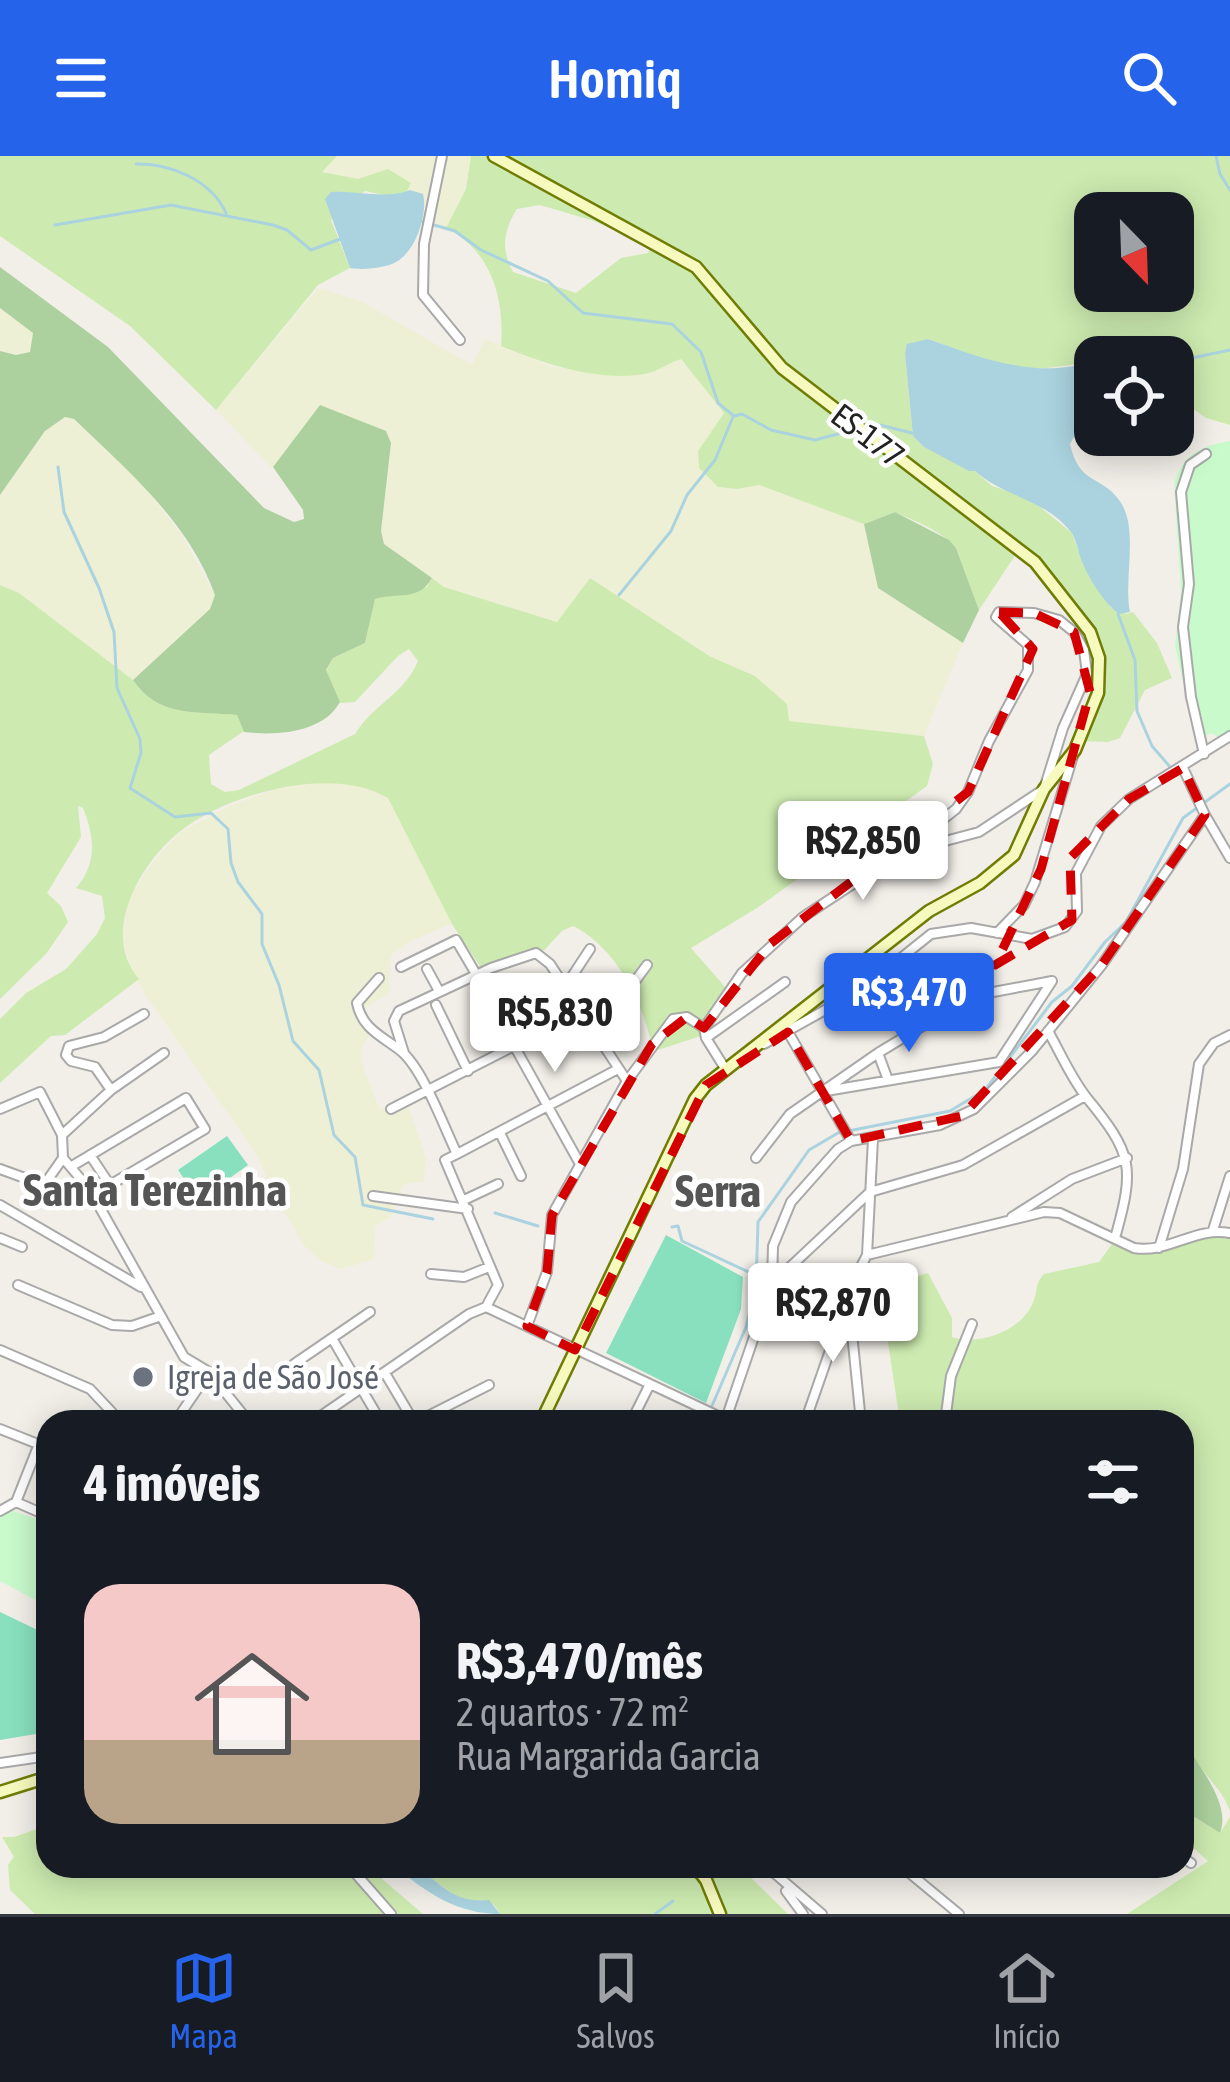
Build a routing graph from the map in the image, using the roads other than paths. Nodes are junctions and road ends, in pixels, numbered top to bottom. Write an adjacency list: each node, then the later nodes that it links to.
1 (442, 156): 3 (street)
2 (494, 156): 6 (main road, ES-177 / ES-177)
3 (460, 340)
4 (1206, 454): 7 (street)
5 (1230, 736): 7 (street)
6 (1075, 750): 9 (main road, ES-177 / ES-177); 13 (street)
7 (1204, 754): 8 (street)
8 (1183, 769): 10 (street); 13 (street)
9 (1044, 789): 11 (street); 11 (street); 27 (main road, ES-177)
10 (1201, 807): 12 (street); 26 (street)
11 (900, 853): 28 (street)
12 (1230, 858)
13 (997, 933): 27 (street)
14 (590, 949): 21 (street)
15 (646, 965): 29 (street)
16 (401, 967): 18 (street)
17 (427, 969): 22 (street)
18 (476, 974): 21 (street); 22 (street)
19 (380, 978): 33 (street)
20 (785, 982): 28 (street)
21 (565, 987): 29 (street)
22 (439, 991): 33 (street)
23 (436, 1004): 37 (street)
24 (492, 1006): 31 (street)
25 (144, 1014): 40 (street)
26 (1048, 1030): 43 (street); 49 (street)
27 (783, 1031): 36 (main road, ES-177); 41 (street)
28 (705, 1033): 36 (street); 39 (street)
29 (596, 1034): 35 (street)
30 (1230, 1035): 72 (street)
31 (514, 1046): 37 (street); 44 (street)
32 (164, 1053): 40 (street)
33 (404, 1053): 42 (street)
34 (878, 1053): 38 (street); 38 (street); 41 (street)
35 (618, 1069): 39 (street); 44 (street)
36 (726, 1070): 86 (main road, ES-177)
37 (468, 1071): 42 (street)
38 (888, 1080): 41 (street)
39 (627, 1081): 56 (street)
40 (111, 1090): 48 (street)
41 (826, 1091): 50 (street); 54 (street)
42 (427, 1092): 46 (street); 51 (street)
43 (1085, 1096): 55 (street); 62 (street)
44 (549, 1108): 47 (street); 56 (street)
45 (0, 1109): 48 (street)
46 (392, 1109)
47 (500, 1132): 51 (street); 59 (street)
48 (62, 1136): 53 (street)
49 (873, 1139): 50 (street); 62 (street)
50 (851, 1141): 76 (street)
51 (457, 1154): 65 (street)
52 (90, 1155): 52 (street); 57 (street)
53 (63, 1158): 57 (street); 58 (street)
54 (756, 1158)
55 (1127, 1158): 66 (street); 70 (street)
56 (581, 1165): 84 (street)
57 (72, 1166): 78 (street)
58 (0, 1169)
59 (521, 1176)
60 (1230, 1176): 67 (street)
61 (498, 1184): 65 (street)
62 (869, 1192): 73 (street); 76 (street)
63 (373, 1196): 65 (street)
64 (0, 1205): 78 (street)
65 (466, 1205): 74 (street)
66 (1012, 1218): 70 (street); 73 (street)
67 (1213, 1230): 68 (street); 72 (street)
68 (1230, 1233)
69 (0, 1238): 71 (street)
70 (1115, 1238): 72 (street)
71 (22, 1247)
72 (1158, 1250)
73 (867, 1255): 79 (street)
74 (489, 1267): 75 (street); 80 (street)
75 (431, 1274)
76 (772, 1284): 104 (street)
77 (18, 1285): 82 (street)
78 (142, 1288): 82 (street)
79 (848, 1303): 105 (street); 106 (street)
80 (486, 1307): 84 (street); 90 (street)
81 (370, 1312): 85 (street)
82 (161, 1316): 89 (street)
83 (972, 1324): 107 (street)
84 (527, 1326): 86 (street)
85 (333, 1340): 88 (street); 93 (street)
86 (575, 1349): 91 (street); 101 (main road, ES-177)
87 (0, 1350): 94 (street)
88 (294, 1364)
89 (209, 1372): 95 (street); 96 (street)
90 (385, 1373): 93 (street); 99 (street)
91 (650, 1384): 102 (street); 103 (street)
92 (489, 1385): 100 (street)
93 (362, 1388): 97 (street); 98 (street)
94 (110, 1410)
95 (183, 1410)
96 (239, 1410)
97 (330, 1410)
98 (374, 1410)
99 (408, 1410)
100 (439, 1410)
101 (547, 1410)
102 (637, 1410)
103 (707, 1410)
104 (732, 1410)
105 (809, 1410)
106 (860, 1410)
107 (947, 1410)
108 (0, 1429): 109 (street)
109 (36, 1443)
110 (36, 1458): 111 (street)
111 (6, 1505): 112 (street)
112 (36, 1513)
113 (36, 1758): 114 (street)
114 (0, 1763)
115 (36, 1781): 116 (main road)
116 (0, 1792)
117 (360, 1878): 121 (street)
118 (704, 1878): 122 (main road)
119 (916, 1878): 125 (street)
120 (778, 1879): 123 (street); 124 (street)
121 (391, 1914)
122 (720, 1914)
123 (803, 1914)
124 (822, 1914)
125 (958, 1914)

